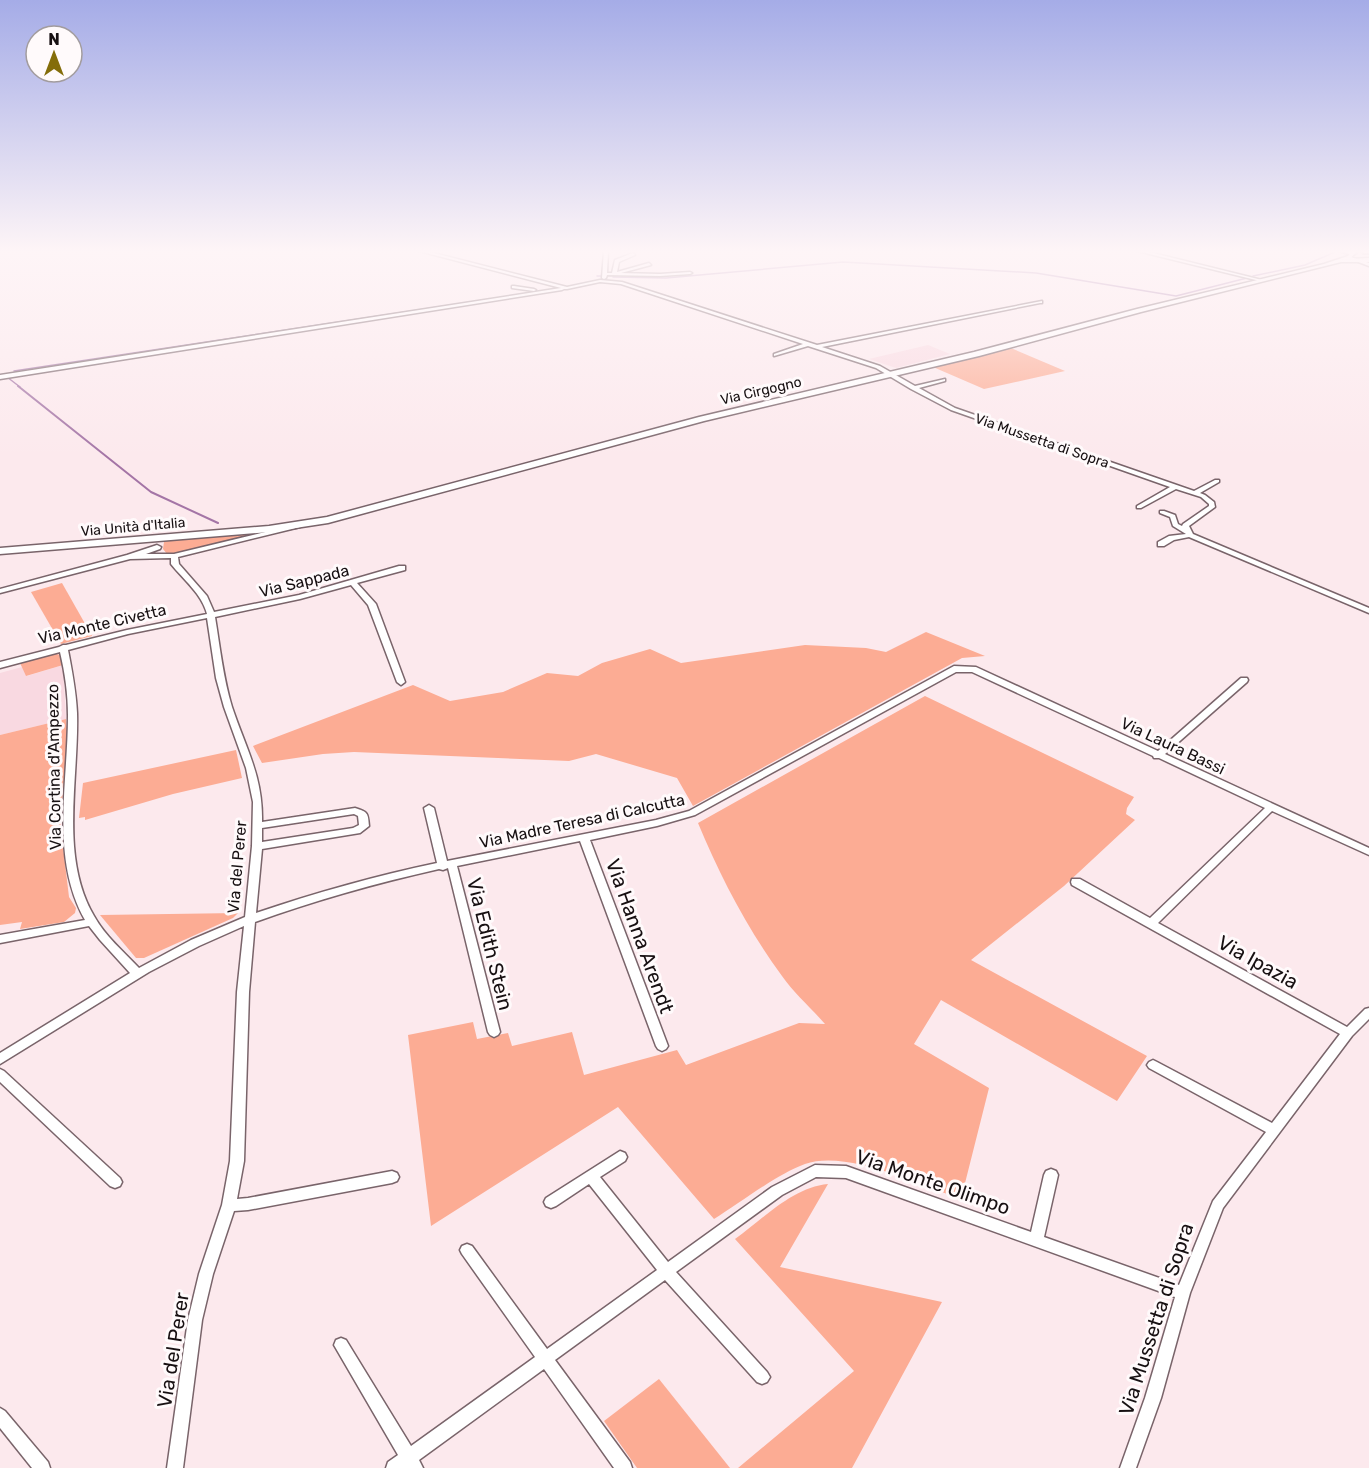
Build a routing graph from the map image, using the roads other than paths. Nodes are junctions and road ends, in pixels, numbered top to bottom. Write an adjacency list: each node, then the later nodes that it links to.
1 (366, 320): 9 (street)
2 (733, 320): 5 (street, Via Mussetta di Sopra)
3 (953, 320): 6 (street)
4 (1106, 320): 8 (street, Via Cirgogno)
5 (808, 344): 6 (street, Via Mussetta di Sopra); 7 (street)
6 (817, 347): 8 (street, Via Mussetta di Sopra)
7 (776, 355)
8 (893, 374): 11 (street, Via Mussetta di Sopra); 17 (street, Via Cirgogno)
9 (0, 377)
10 (943, 380): 11 (street)
11 (913, 388): 13 (street, Via Mussetta di Sopra)
12 (1217, 481): 14 (street)
13 (1175, 486): 14 (street, Via Mussetta di Sopra); 15 (street)
14 (1194, 493): 19 (street)
15 (1139, 507)
16 (1162, 512): 19 (street)
17 (306, 524): 18 (street, Via Cirgogno); 23 (street)
18 (269, 529): 21 (street, Via Unità d'Italia)
19 (1188, 533): 20 (street); 27 (street)
20 (1161, 544)
21 (158, 546): 22 (street, Via Unità d'Italia); 23 (street); 26 (street)
22 (0, 551)
23 (171, 556): 28 (street, Via del Perer)
24 (402, 568): 25 (street, Via Sappada)
25 (353, 583): 28 (street, Via Sappada); 33 (street)
26 (0, 591)
27 (1369, 611)
28 (211, 616): 29 (street, Via Monte Civetta); 37 (street, Via del Perer)
29 (63, 647): 30 (street, Via Monte Civetta); 44 (street, Via Cortina d'Ampezzo)
30 (0, 665)
31 (965, 667): 34 (street, Via Laura Bassi); 38 (street, Via Madre Teresa di Calcutta)
32 (1244, 680): 34 (street)
33 (401, 682)
34 (1157, 756): 35 (street, Via Laura Bassi)
35 (1271, 807): 40 (street, Via Laura Bassi); 45 (street)
36 (429, 808): 41 (street, Via Edith Stein)
37 (257, 826): 39 (street, Via del Perer); 39 (street)
38 (584, 838): 41 (street, Via Madre Teresa di Calcutta); 51 (street, Via Hanna Arendt)
39 (257, 846): 43 (street, Via del Perer)
40 (1369, 852)
41 (447, 866): 43 (street, Via Madre Teresa di Calcutta); 49 (street, Via Edith Stein)
42 (1076, 882): 45 (street, Via Ipazia)
43 (249, 921): 47 (street); 62 (street, Via del Perer)
44 (92, 922): 46 (street); 47 (street, Via Cortina d'Ampezzo)
45 (1151, 923): 50 (street, Via Ipazia)
46 (0, 939)
47 (137, 973): 52 (street)
48 (1369, 1012): 50 (street, Via Mussetta di Sopra)
49 (494, 1032)
50 (1348, 1033): 55 (street, Via Mussetta di Sopra)
51 (662, 1046)
52 (0, 1059)
53 (1153, 1065): 55 (street)
54 (0, 1074): 60 (street)
55 (1275, 1131): 66 (street, Via Mussetta di Sopra)
56 (620, 1157): 59 (street)
57 (1051, 1175): 63 (street)
58 (392, 1176): 62 (street)
59 (591, 1176): 61 (street); 65 (street)
60 (115, 1182)
61 (551, 1202)
62 (229, 1205): 73 (street, Via del Perer)
63 (1036, 1240): 65 (street, Via Monte Olimpo); 66 (street, Via Monte Olimpo)
64 (467, 1250): 68 (street)
65 (666, 1271): 68 (street, Via Monte Olimpo); 69 (street)
66 (1184, 1293): 76 (street, Via Mussetta di Sopra)
67 (341, 1345): 71 (street)
68 (544, 1359): 71 (street, Via Monte Olimpo); 75 (street)
69 (762, 1377)
70 (0, 1416): 72 (street)
71 (412, 1463): 74 (street, Via Monte Olimpo)
72 (42, 1468)
73 (175, 1468)
74 (394, 1468)
75 (624, 1468)
76 (1128, 1468)

